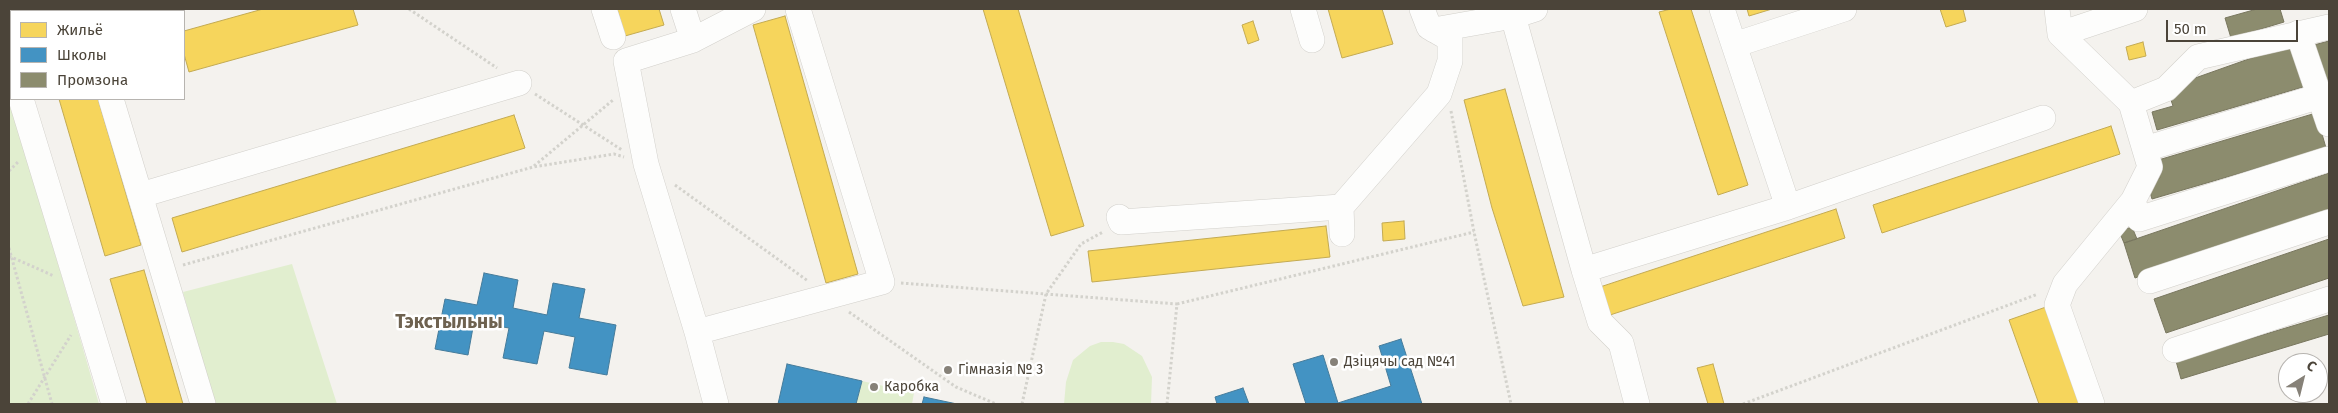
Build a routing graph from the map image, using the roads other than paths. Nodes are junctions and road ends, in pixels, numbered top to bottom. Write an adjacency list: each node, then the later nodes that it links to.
1 (604, 9): 16 (lane)
2 (683, 9): 17 (lane)
3 (753, 9): 17 (lane)
4 (798, 9): 39 (lane)
5 (1303, 9): 18 (lane)
6 (1422, 9): 13 (lane)
7 (1722, 9): 19 (lane)
8 (1844, 9): 19 (lane)
9 (2057, 9): 15 (lane)
10 (2135, 9): 15 (lane)
11 (1524, 12): 13 (lane); 36 (lane)
12 (2329, 27): 14 (lane)
13 (1434, 30): 31 (lane)
14 (2298, 33): 21 (lane); 24 (lane)
15 (2060, 34): 24 (lane)
16 (613, 38)
17 (693, 40): 39 (lane)
18 (1312, 40)
19 (1734, 45): 32 (lane)
20 (519, 83): 29 (lane)
21 (2320, 96): 26 (lane); 27 (lane)
22 (21, 100): 41 (lane)
23 (111, 100): 29 (lane)
24 (2131, 103): 27 (lane)
25 (2043, 118): 32 (lane)
26 (2329, 124)
27 (2145, 149): 30 (lane)
28 (2329, 159): 30 (lane)
29 (141, 195): 42 (lane)
30 (2133, 201): 45 (lane)
31 (1341, 207): 33 (lane); 35 (lane)
32 (1788, 207): 36 (lane)
33 (1120, 219)
34 (2329, 222): 37 (lane)
35 (1342, 234)
36 (1584, 270): 44 (lane)
37 (2150, 281)
38 (2329, 298): 40 (lane)
39 (697, 332): 43 (lane)
40 (2175, 350)
41 (114, 404)
42 (203, 404)
43 (716, 404)
44 (1637, 404)
45 (2092, 404)

